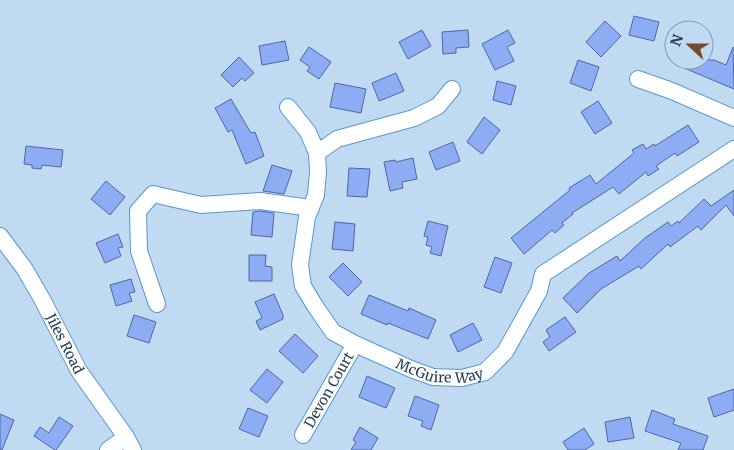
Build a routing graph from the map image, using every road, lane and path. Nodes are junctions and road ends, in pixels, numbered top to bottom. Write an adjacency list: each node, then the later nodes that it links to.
1 (638, 79): 4 (street)
2 (452, 88): 6 (street)
3 (288, 107): 6 (street, McGuire Way)
4 (734, 118)
5 (734, 149): 10 (street, McGuire Way)
6 (317, 153): 7 (street, McGuire Way)
7 (311, 208): 9 (street); 10 (street, McGuire Way)
8 (0, 236): 12 (street, Jiles Road)
9 (157, 304)
10 (355, 344): 11 (street, Devon Court)
11 (304, 435)
12 (130, 443): 13 (street)
13 (108, 450)

